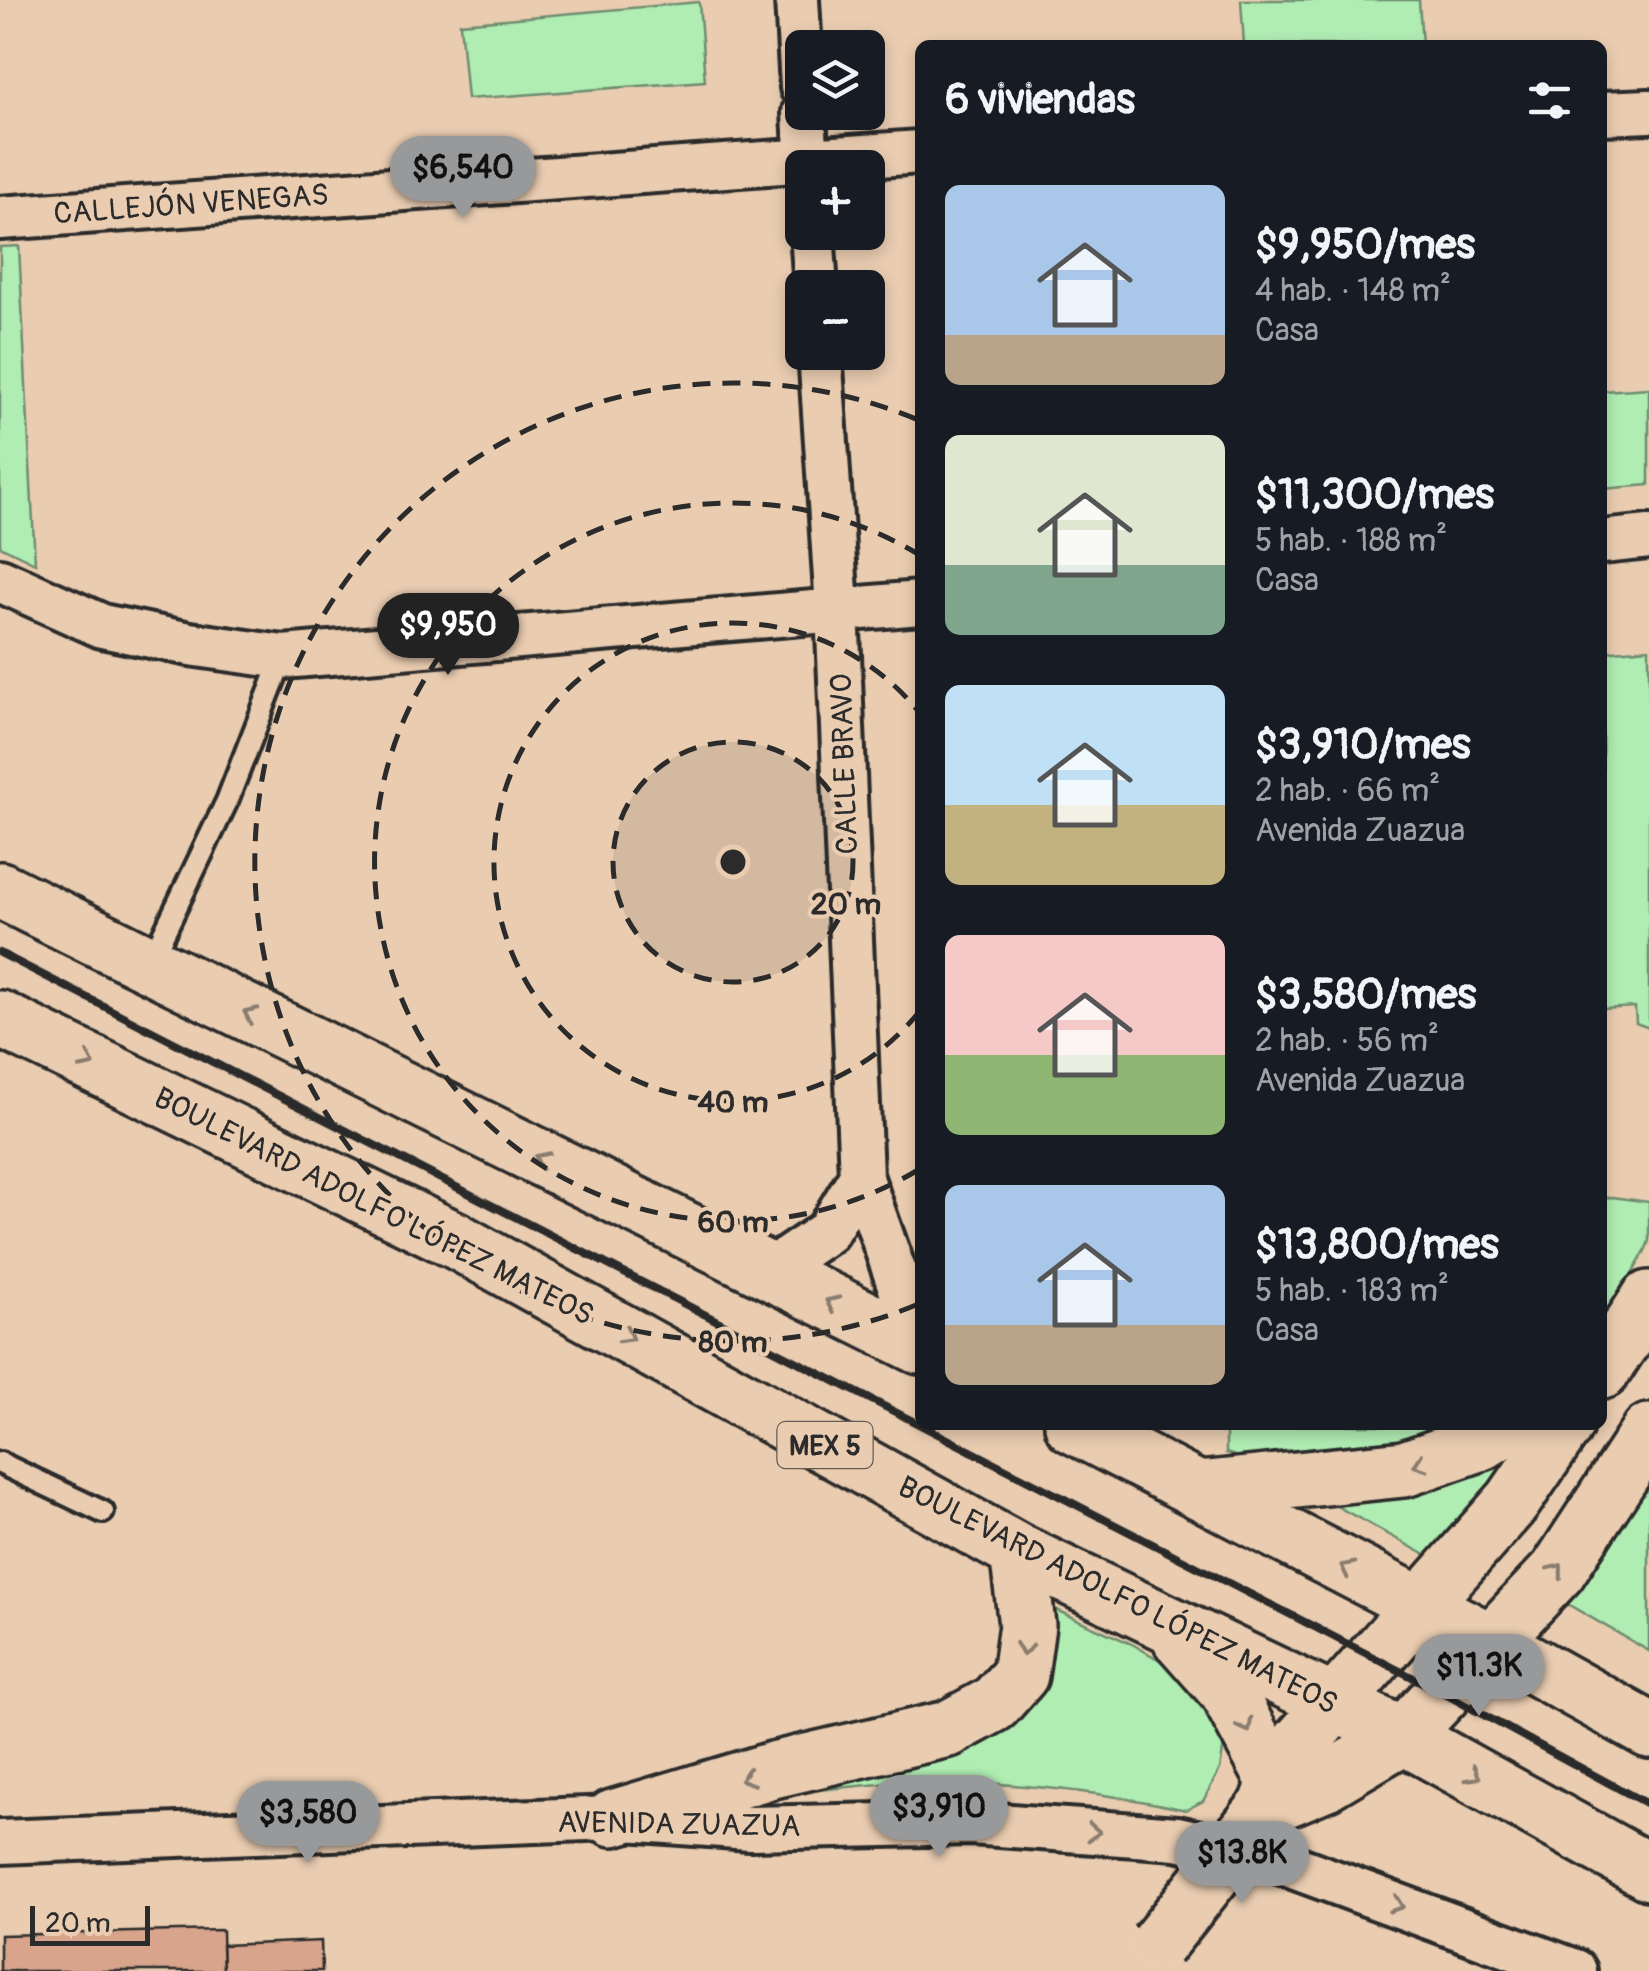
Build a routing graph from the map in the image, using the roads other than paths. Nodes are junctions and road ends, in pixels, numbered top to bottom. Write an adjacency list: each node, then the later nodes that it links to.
1 (797, 0): 2 (street)
2 (799, 30)
3 (1649, 111): 4 (street)
4 (1607, 113)
5 (915, 153): 6 (street, CALLEJÓN VENEGAS)
6 (885, 156)
7 (785, 165): 8 (street, CALLEJÓN VENEGAS)
8 (0, 218)
9 (821, 370): 14 (street, CALLE BRAVO)
10 (1649, 537): 11 (street)
11 (1607, 541)
12 (0, 580): 15 (street)
13 (915, 603): 14 (street)
14 (837, 608): 15 (street); 19 (street, CALLE BRAVO)
15 (283, 657): 17 (lane)
16 (0, 890): 17 (main road)
17 (150, 964): 20 (main road, one-way to 17)
18 (0, 1019): 30 (main road, BOULEVARD ADOLFO LÓPEZ MATEOS / MEX 5, one-way to 30)
19 (861, 1176): 20 (street); 21 (street, CALLE BRAVO)
20 (768, 1272): 22 (main road, one-way to 20)
21 (915, 1331)
22 (915, 1343)
23 (1082, 1430): 28 (main road)
24 (1501, 1430): 28 (main road, one-way to 28)
25 (1562, 1430): 31 (main road)
26 (1649, 1432): 33 (main road, one-way to 26)
27 (0, 1463): 29 (lane)
28 (1198, 1490): 31 (main road, one-way to 28)
29 (103, 1512)
30 (1018, 1552): 32 (main road, BOULEVARD ADOLFO LÓPEZ MATEOS / MEX 5); 38 (main road, one-way to 38)
31 (1422, 1606): 33 (main road); 34 (main road)
32 (1165, 1622): 34 (main road, BOULEVARD ADOLFO LÓPEZ MATEOS / MEX 5); 37 (main road, one-way to 37)
33 (1492, 1642): 35 (main road); 36 (main road)
34 (1334, 1704): 36 (main road, BOULEVARD ADOLFO LÓPEZ MATEOS / MEX 5); 37 (main road)
35 (1649, 1730)
36 (1403, 1736): 37 (main road); 40 (main road, BOULEVARD ADOLFO LÓPEZ MATEOS / MEX 5, one-way to 40)
37 (1268, 1802): 41 (main road, bridge)
38 (613, 1818): 39 (street, AVENIDA ZUAZUA); 42 (street, AVENIDA ZUAZUA, one-way to 42)
39 (0, 1842)
40 (1649, 1872)
41 (1146, 1958)
42 (1574, 1971)

